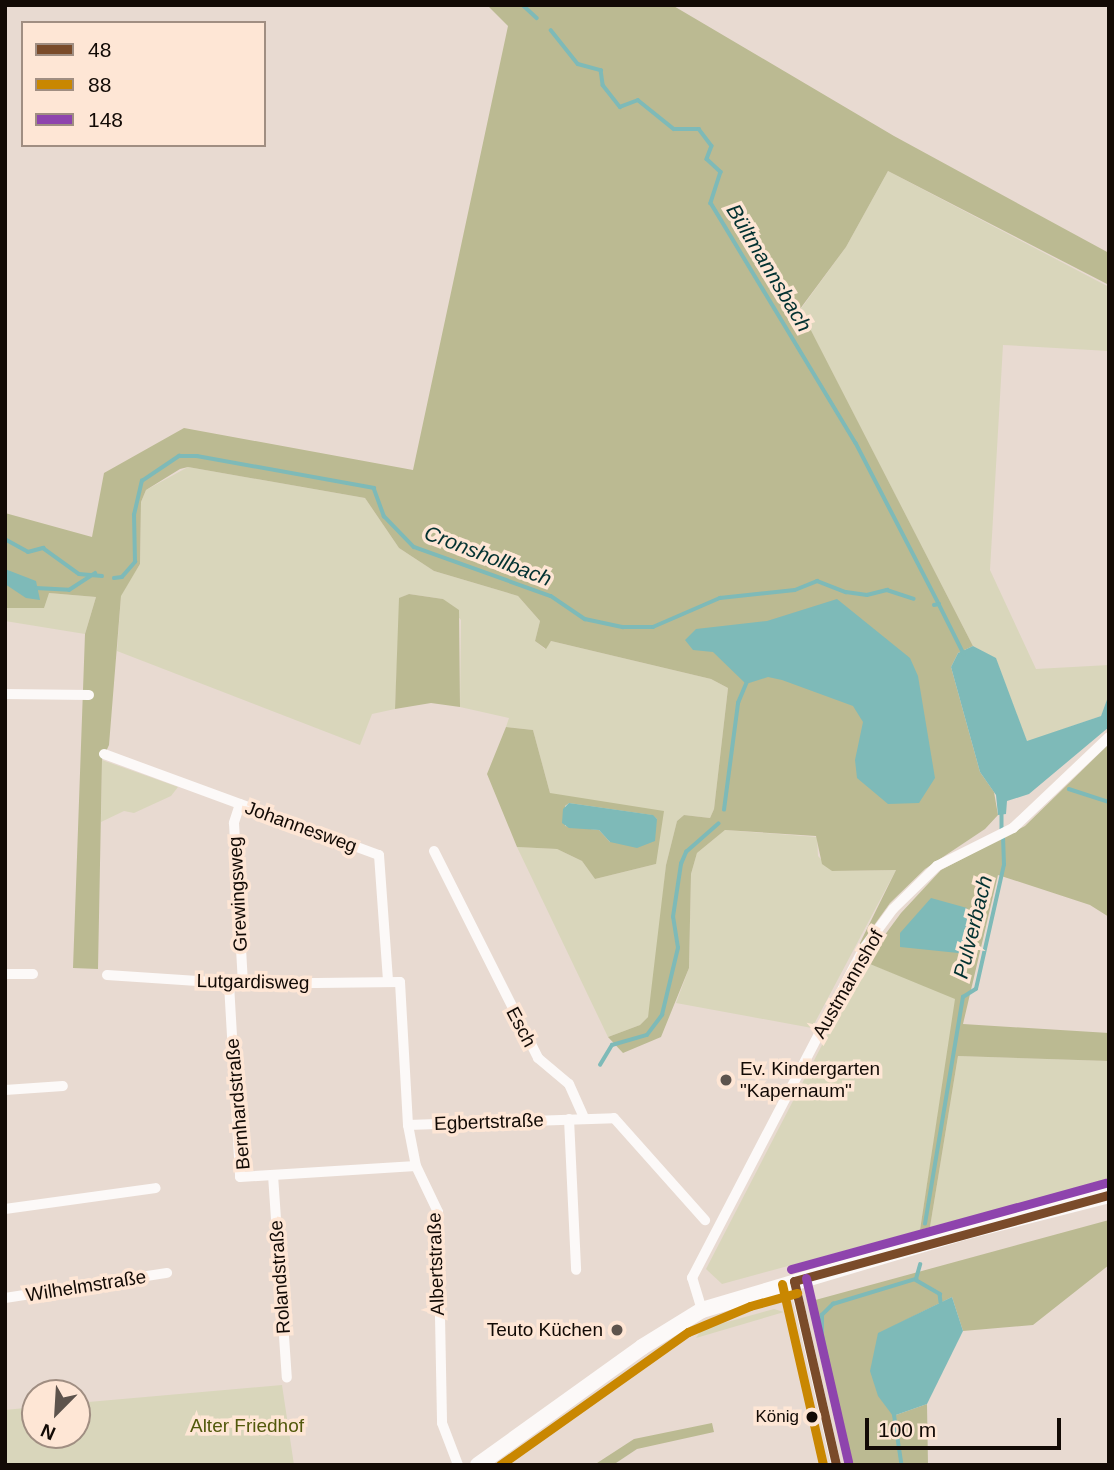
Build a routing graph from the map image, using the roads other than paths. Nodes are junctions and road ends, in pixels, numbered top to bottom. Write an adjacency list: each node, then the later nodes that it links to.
1 (5, 694): 2 (street)
2 (89, 695)
3 (1109, 737): 28 (street, Austmannshof)
4 (104, 754): 5 (street, Johannesweg)
5 (240, 804): 10 (street, Johannesweg); 12 (street, Grewingsweg)
6 (434, 851): 15 (street, Esch)
7 (5, 974): 8 (street)
8 (33, 974)
9 (107, 975): 11 (street, Lutgardisweg)
10 (394, 982): 12 (street, Lutgardisweg); 17 (street, Albertstraße)
11 (229, 984): 12 (street, Lutgardisweg); 19 (street, Bernhardstraße)
12 (243, 984)
13 (63, 1086): 14 (street)
14 (5, 1090)
15 (584, 1118): 16 (street, Egbertstraße); 23 (street)
16 (569, 1119): 17 (street, Egbertstraße); 24 (street, Egbertstraße)
17 (408, 1125): 18 (street, Albertstraße)
18 (416, 1166): 19 (street, Bernhardstraße); 30 (street, Albertstraße)
19 (273, 1175): 29 (street, Rolandstraße)
20 (156, 1188): 22 (street)
21 (1109, 1195): 26 (main road)
22 (5, 1209)
23 (705, 1220)
24 (576, 1270)
25 (167, 1273): 27 (street, Wilhelmstraße)
26 (794, 1280): 28 (main road); 32 (street)
27 (5, 1298)
28 (702, 1310): 31 (main road)
29 (288, 1378)
30 (458, 1465)
31 (478, 1465)
32 (836, 1465)

